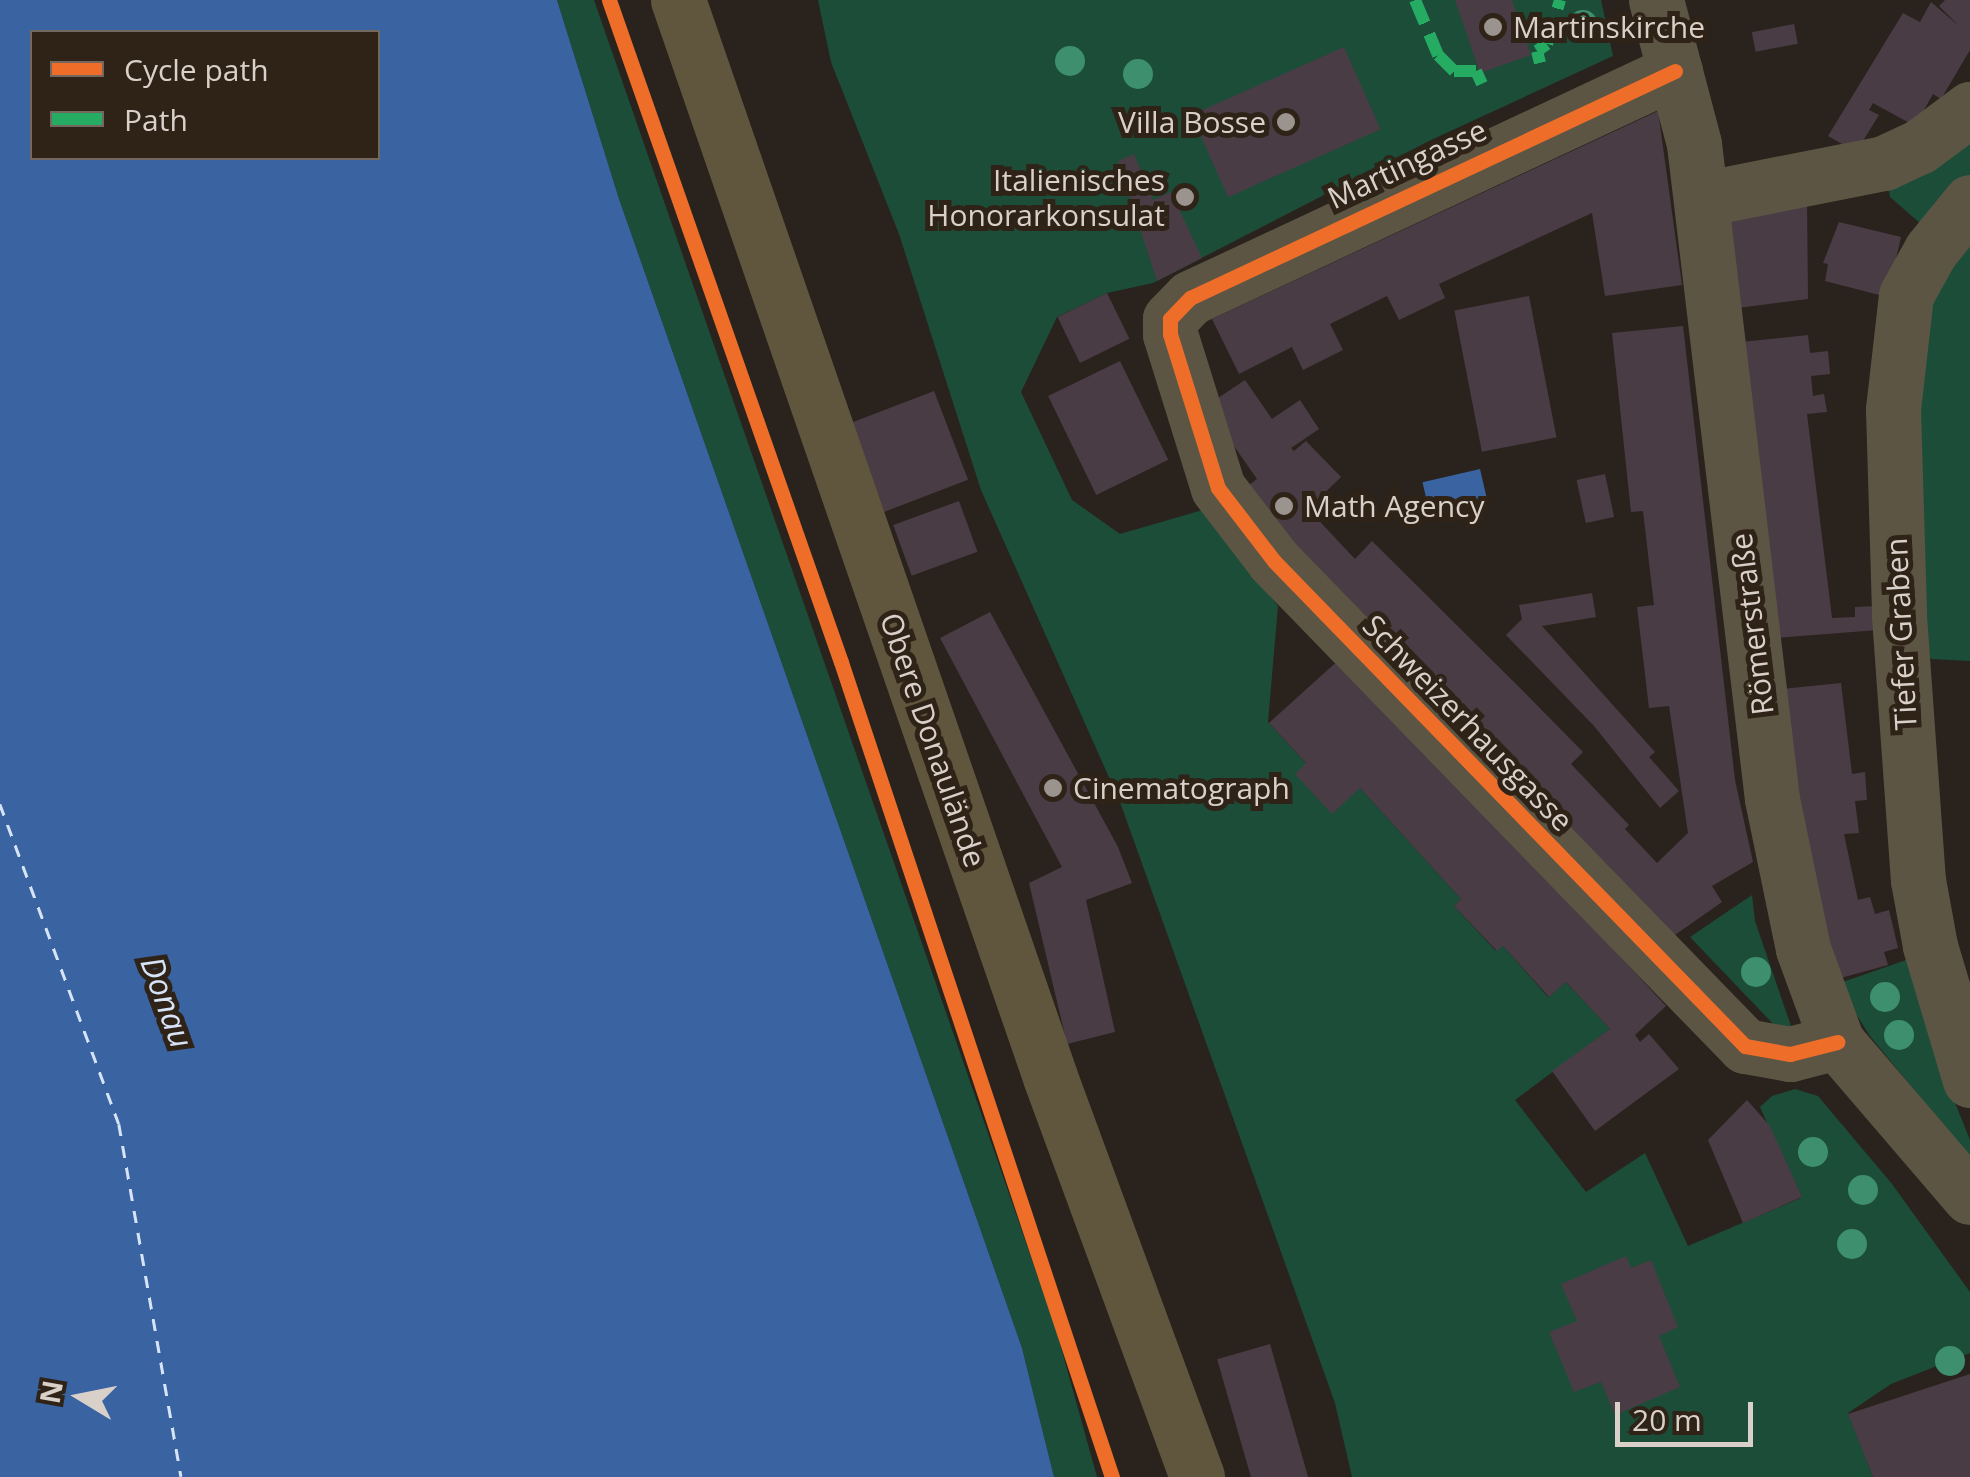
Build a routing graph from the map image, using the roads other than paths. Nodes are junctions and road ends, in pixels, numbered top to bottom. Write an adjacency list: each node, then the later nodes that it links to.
1 (678, 0): 11 (main road, Obere Donaulände)
2 (1656, 0): 3 (street, Römerstraße)
3 (1675, 71): 5 (street, Römerstraße); 7 (street, Martingasse)
4 (1970, 108): 5 (street)
5 (1702, 199): 8 (street, Römerstraße)
6 (1970, 202): 9 (street, Tiefer Graben)
7 (1170, 319): 8 (street, Schweizerhausgasse)
8 (1837, 1042): 10 (street, Römerstraße)
9 (1970, 1080)
10 (1970, 1197)
11 (1197, 1477)

